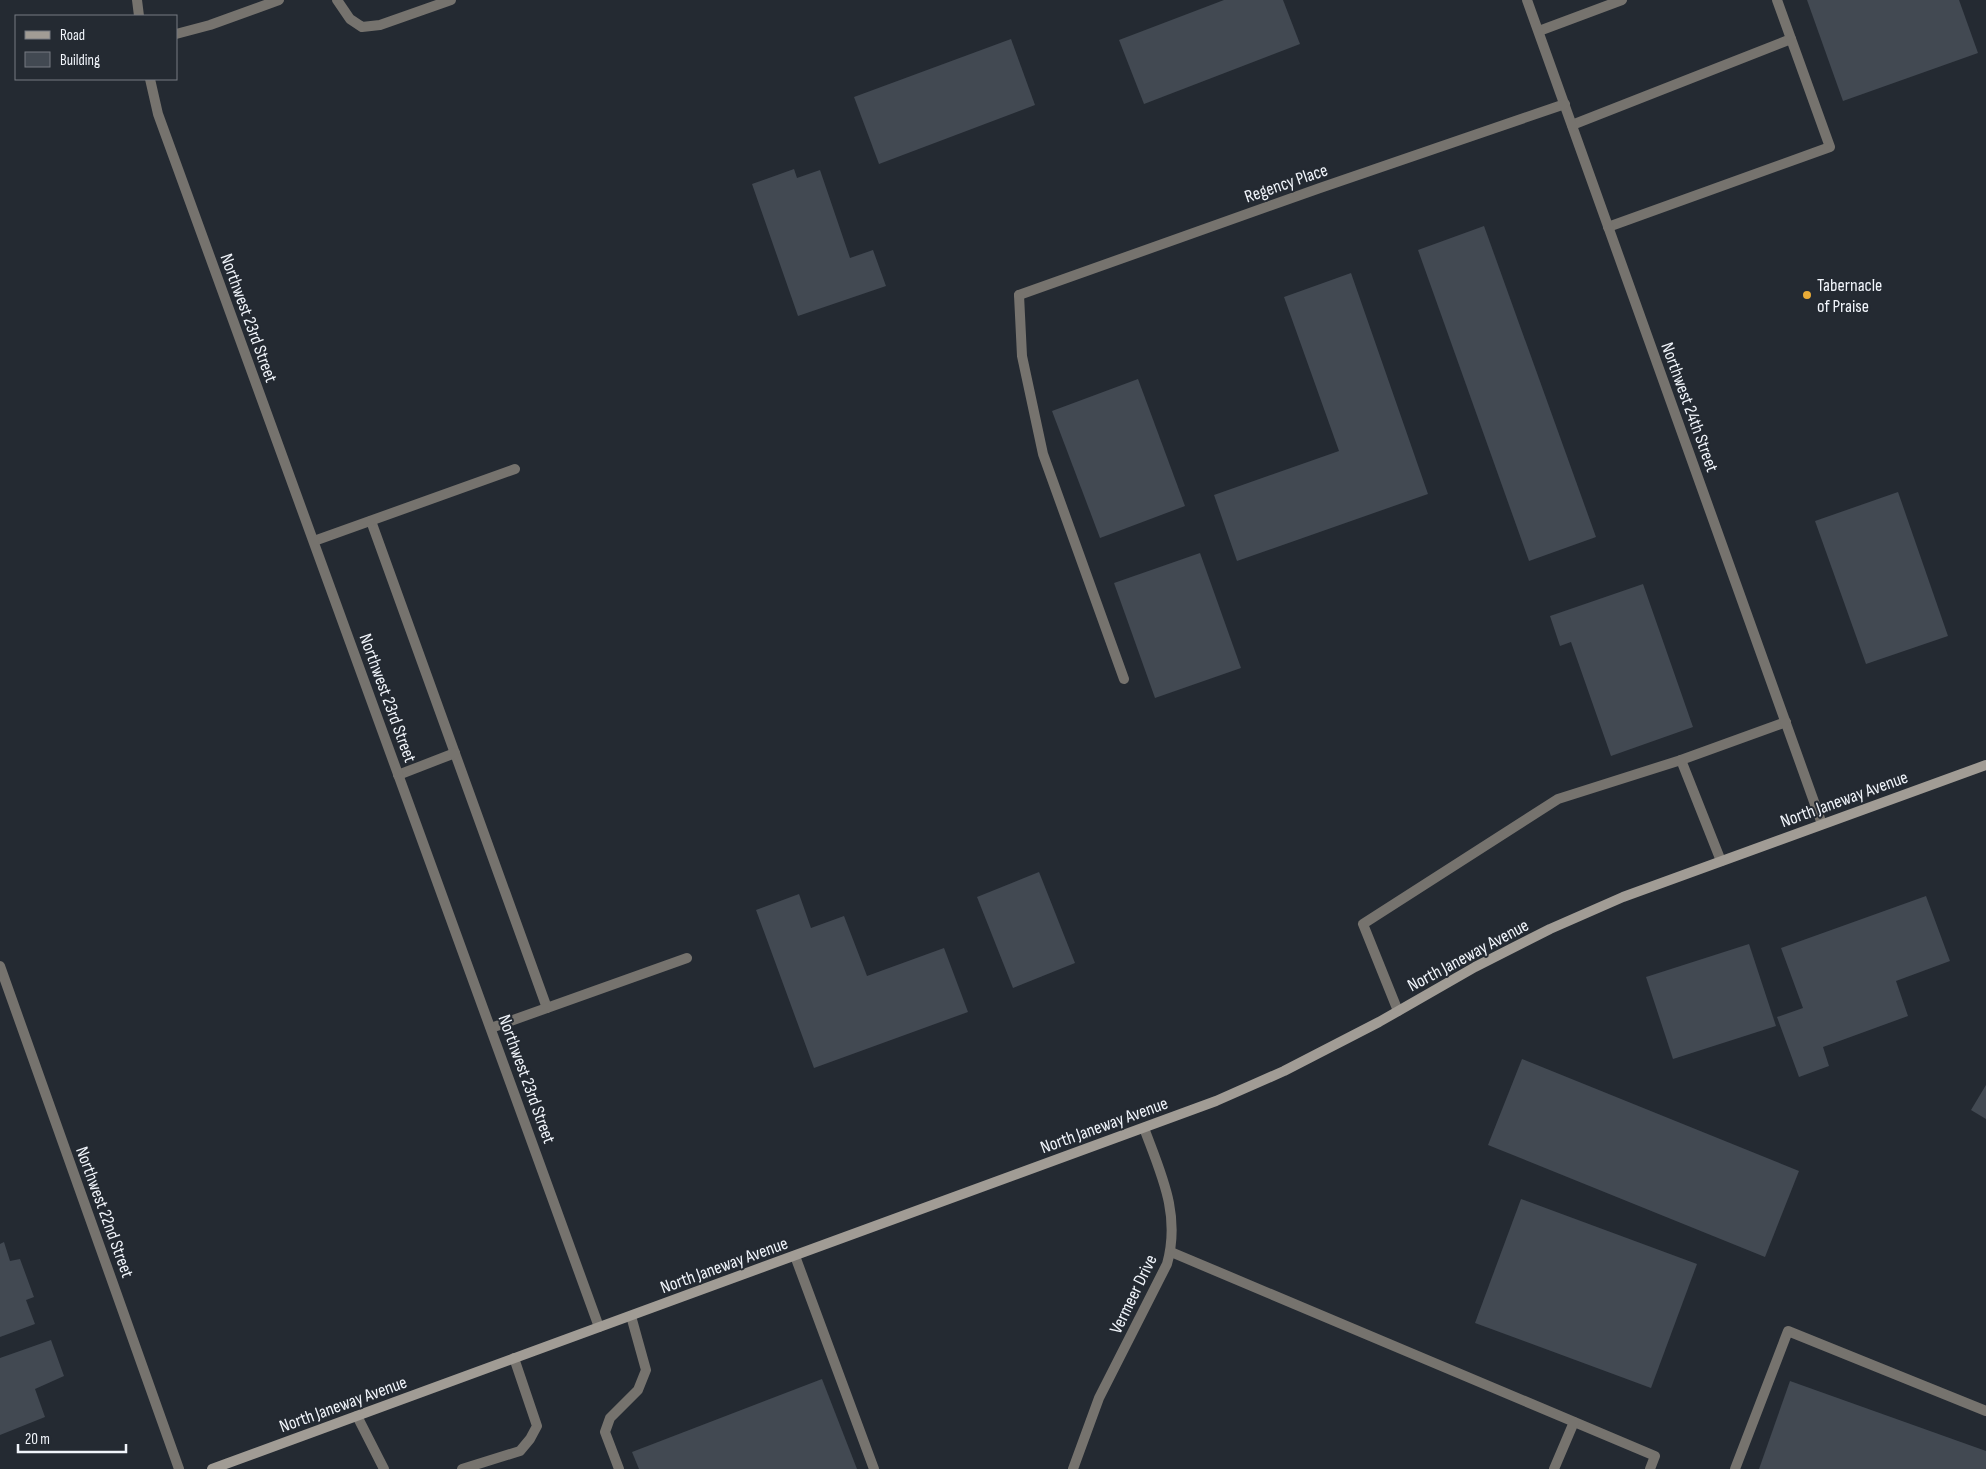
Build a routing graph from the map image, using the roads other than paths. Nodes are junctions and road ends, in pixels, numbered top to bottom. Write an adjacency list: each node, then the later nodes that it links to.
1 (137, 0): 8 (street)
2 (279, 0): 10 (street)
3 (337, 0): 4 (street)
4 (451, 0)
5 (1527, 0): 9 (street, Northwest 24th Street)
6 (1622, 0): 9 (street)
7 (1777, 0): 11 (street)
8 (139, 15)
9 (1538, 31): 13 (street, Northwest 24th Street)
10 (178, 33)
11 (1791, 39): 14 (street); 15 (street)
12 (150, 80): 18 (street, Northwest 23rd Street)
13 (1564, 104): 14 (street, Northwest 24th Street); 19 (street, Regency Place)
14 (1572, 125): 15 (street, Northwest 24th Street)
15 (1608, 227): 20 (street, Northwest 24th Street)
16 (515, 468): 17 (street)
17 (371, 520): 18 (street); 21 (street)
18 (314, 541): 24 (street, Northwest 23rd Street)
19 (1124, 679)
20 (1786, 722): 22 (street); 25 (street, Northwest 24th Street)
21 (455, 753): 24 (street); 29 (street)
22 (1681, 760): 26 (street); 30 (street)
23 (1986, 765): 25 (main road, North Janeway Avenue)
24 (398, 775): 31 (street, Northwest 23rd Street)
25 (1822, 824): 26 (main road, North Janeway Avenue)
26 (1721, 861): 30 (main road, North Janeway Avenue)
27 (687, 958): 29 (street)
28 (0, 966): 41 (street, Northwest 22nd Street)
29 (548, 1008): 31 (street)
30 (1398, 1011): 32 (main road, North Janeway Avenue)
31 (491, 1028): 36 (street, Northwest 23rd Street)
32 (1144, 1128): 33 (street, Vermeer Drive); 34 (main road, North Janeway Avenue)
33 (1171, 1252): 40 (street); 47 (street, Vermeer Drive)
34 (796, 1256): 35 (main road, North Janeway Avenue); 46 (street)
35 (631, 1316): 36 (main road, North Janeway Avenue); 45 (street)
36 (600, 1328): 37 (main road, North Janeway Avenue)
37 (514, 1358): 39 (main road, North Janeway Avenue); 44 (street)
38 (1986, 1411): 50 (street)
39 (357, 1416): 42 (main road, North Janeway Avenue); 43 (street)
40 (1574, 1422): 48 (street); 49 (street)
41 (179, 1469)
42 (212, 1469)
43 (384, 1469)
44 (462, 1469)
45 (619, 1469)
46 (874, 1469)
47 (1073, 1469)
48 (1554, 1469)
49 (1650, 1469)
50 (1735, 1469)

